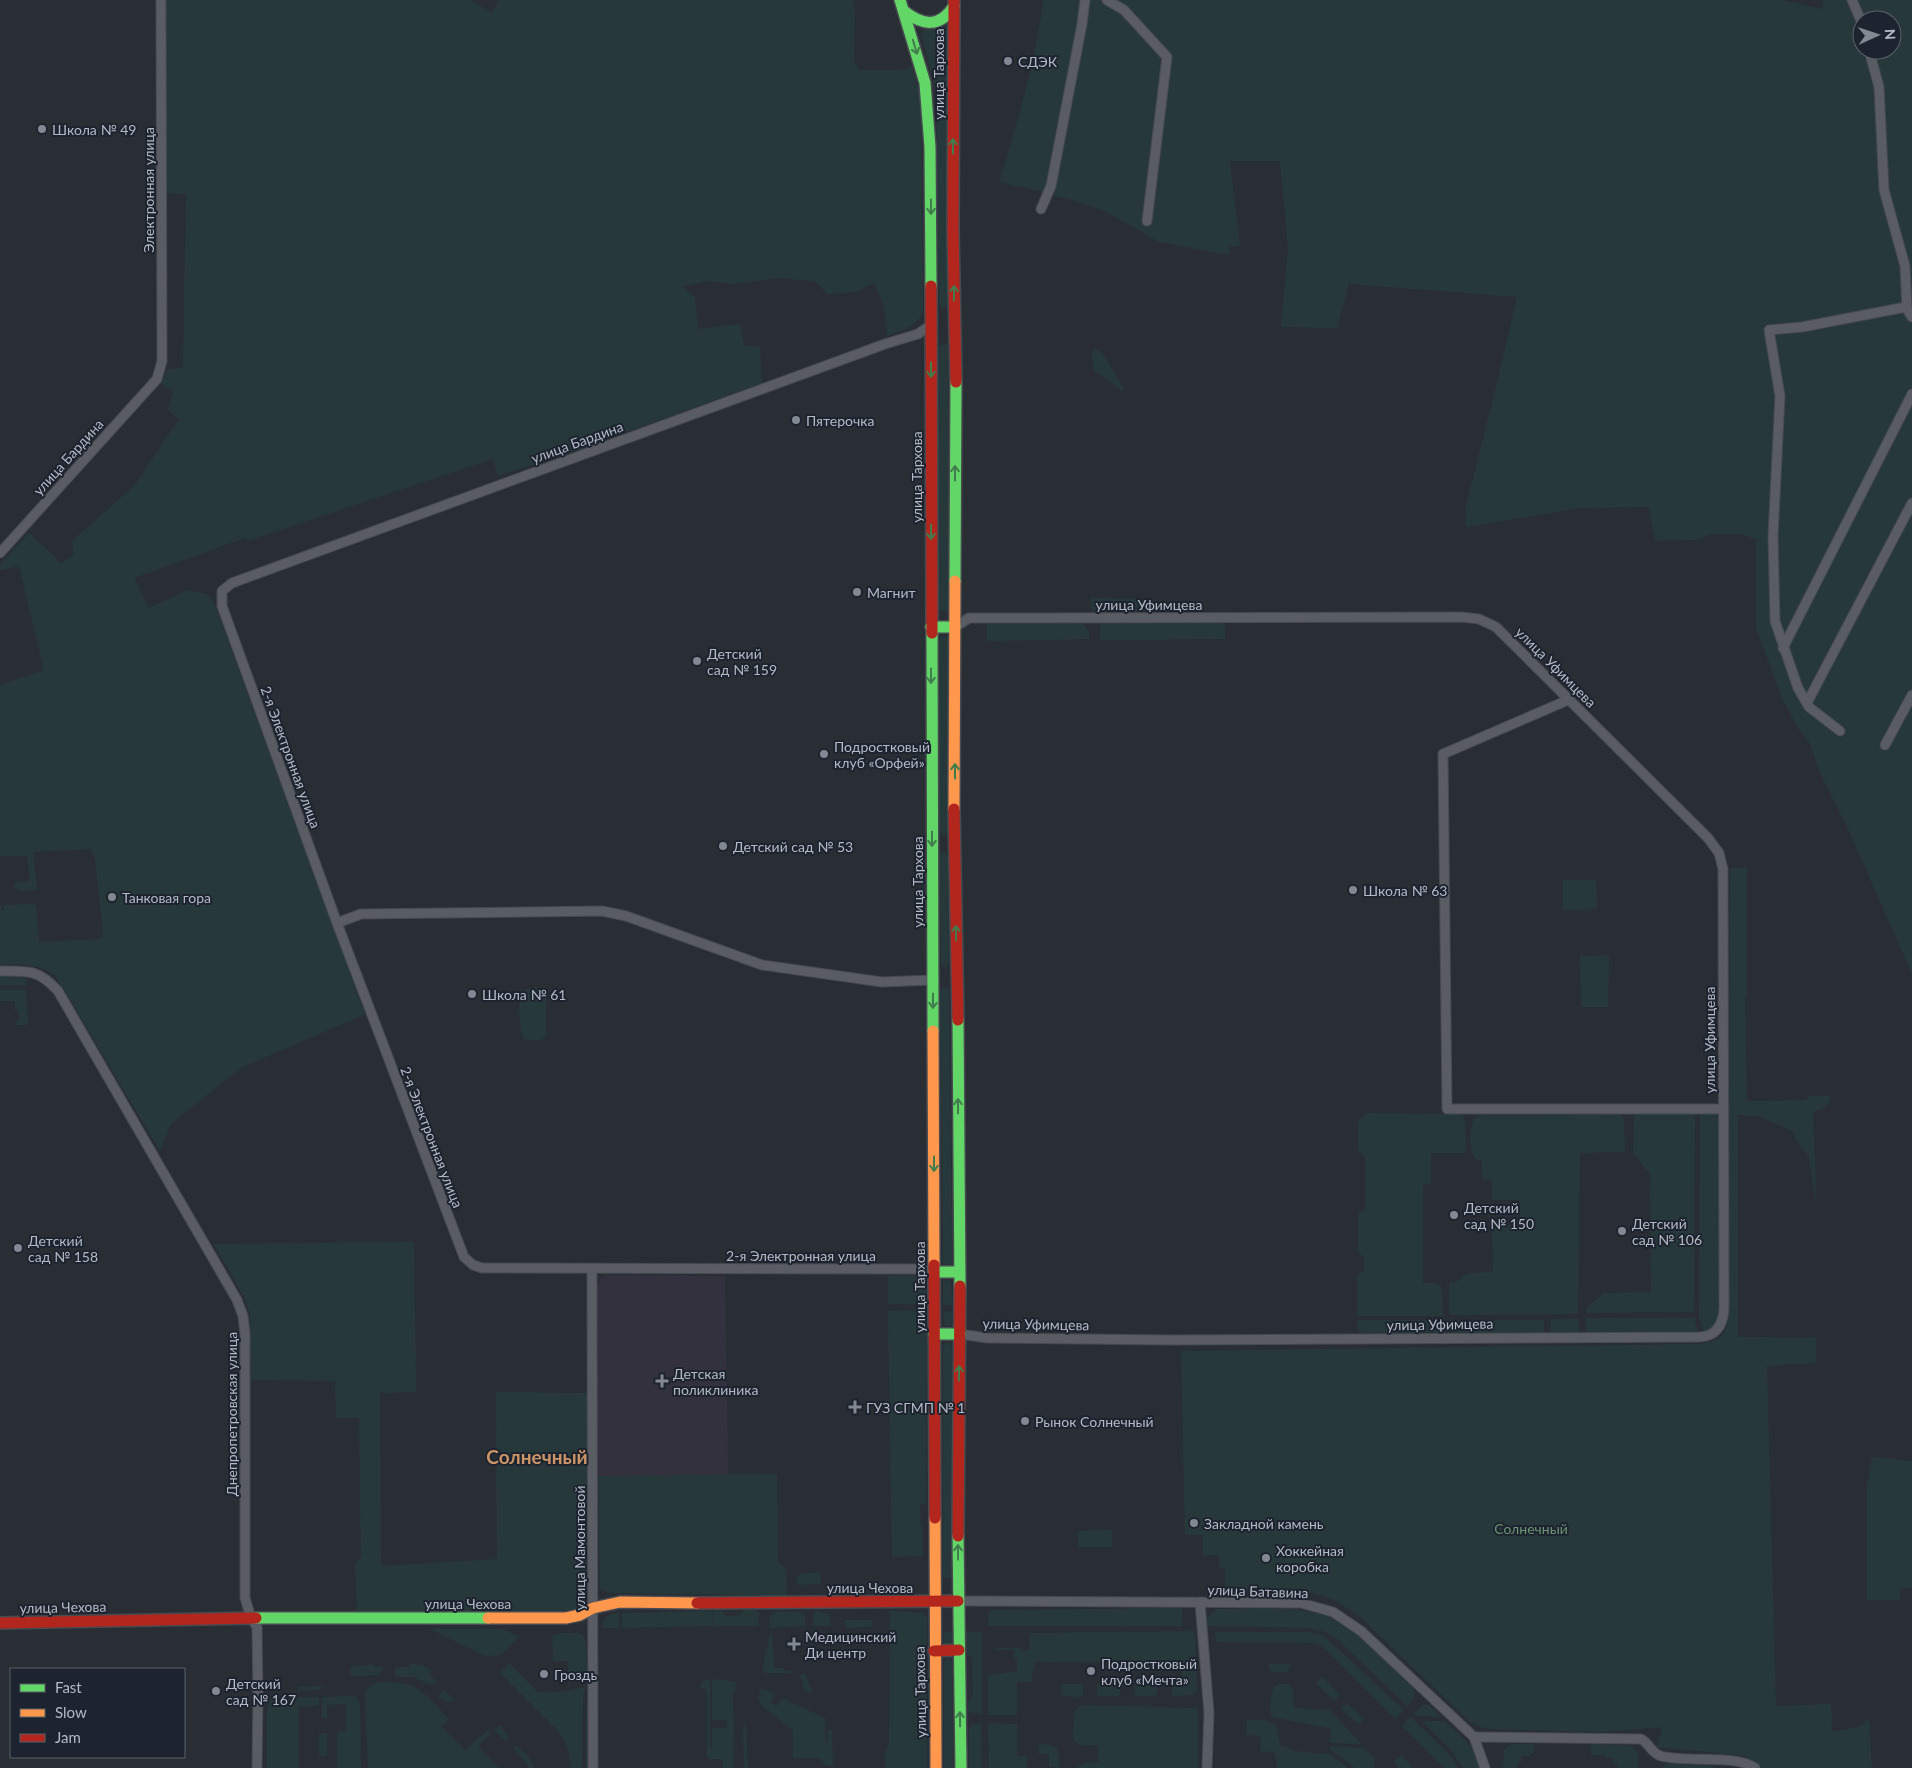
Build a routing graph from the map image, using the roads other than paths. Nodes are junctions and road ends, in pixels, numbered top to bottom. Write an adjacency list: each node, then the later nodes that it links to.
1 (161, 0): 13 (street, Электронная улица)
2 (1085, 0): 7 (street)
3 (1107, 0): 8 (street)
4 (954, 3): 5 (main road); 11 (main road, улица Тархова, one-way to 4)
5 (902, 6): 12 (main road, улица Тархова, one-way to 12)
6 (1872, 60): 9 (street)
7 (1041, 209)
8 (1147, 221)
9 (1906, 307): 10 (street); 20 (street)
10 (1912, 317)
11 (954, 322): 12 (main road); 18 (main road, улица Тархова, one-way to 11)
12 (931, 325): 17 (street, улица Бардина); 19 (main road, улица Тархова, one-way to 19)
13 (157, 379): 16 (street, улица Бардина)
14 (1912, 394): 20 (street)
15 (1912, 503): 23 (street)
16 (0, 554)
17 (232, 583): 26 (street, 2-я Электронная улица)
18 (955, 627): 19 (main road); 22 (street, улица Уфимцева); 32 (main road, улица Тархова, one-way to 18)
19 (931, 628): 28 (main road, улица Тархова, one-way to 28)
20 (1783, 648): 23 (street)
21 (1912, 695): 25 (street)
22 (1568, 700): 29 (street, улица Уфимцева); 29 (street)
23 (1807, 703): 24 (street)
24 (1840, 731)
25 (1885, 746)
26 (337, 923): 28 (street); 30 (street, 2-я Электронная улица)
27 (0, 971): 39 (street, Днепропетровская улица)
28 (933, 980): 31 (main road, улица Тархова, one-way to 31)
29 (1723, 1109): 34 (street, улица Уфимцева)
30 (592, 1269): 31 (street, 2-я Электронная улица); 38 (street, улица Мамонтовой)
31 (934, 1272): 32 (main road); 33 (main road, улица Тархова)
32 (959, 1272): 34 (main road, улица Тархова)
33 (934, 1334): 34 (main road); 36 (main road, улица Тархова)
34 (960, 1334): 35 (main road, улица Тархова, one-way to 34)
35 (958, 1601): 36 (main road, улица Чехова); 37 (street, улица Батавина); 42 (main road, улица Тархова)
36 (934, 1602): 38 (main road, улица Чехова); 41 (main road, улица Тархова)
37 (1200, 1602): 43 (street, улица Батавина); 48 (street)
38 (594, 1608): 39 (main road, улица Чехова); 45 (street, улица Мамонтовой)
39 (251, 1618): 40 (main road, улица Чехова); 44 (street, Днепропетровская улица)
40 (0, 1624)
41 (934, 1650): 42 (main road); 46 (main road, улица Тархова)
42 (959, 1650): 47 (main road, улица Тархова, one-way to 42)
43 (1474, 1738): 49 (street, улица Батавина); 50 (street)
44 (257, 1768)
45 (593, 1768)
46 (936, 1768)
47 (961, 1768)
48 (1207, 1768)
49 (1486, 1768)
50 (1755, 1768)

